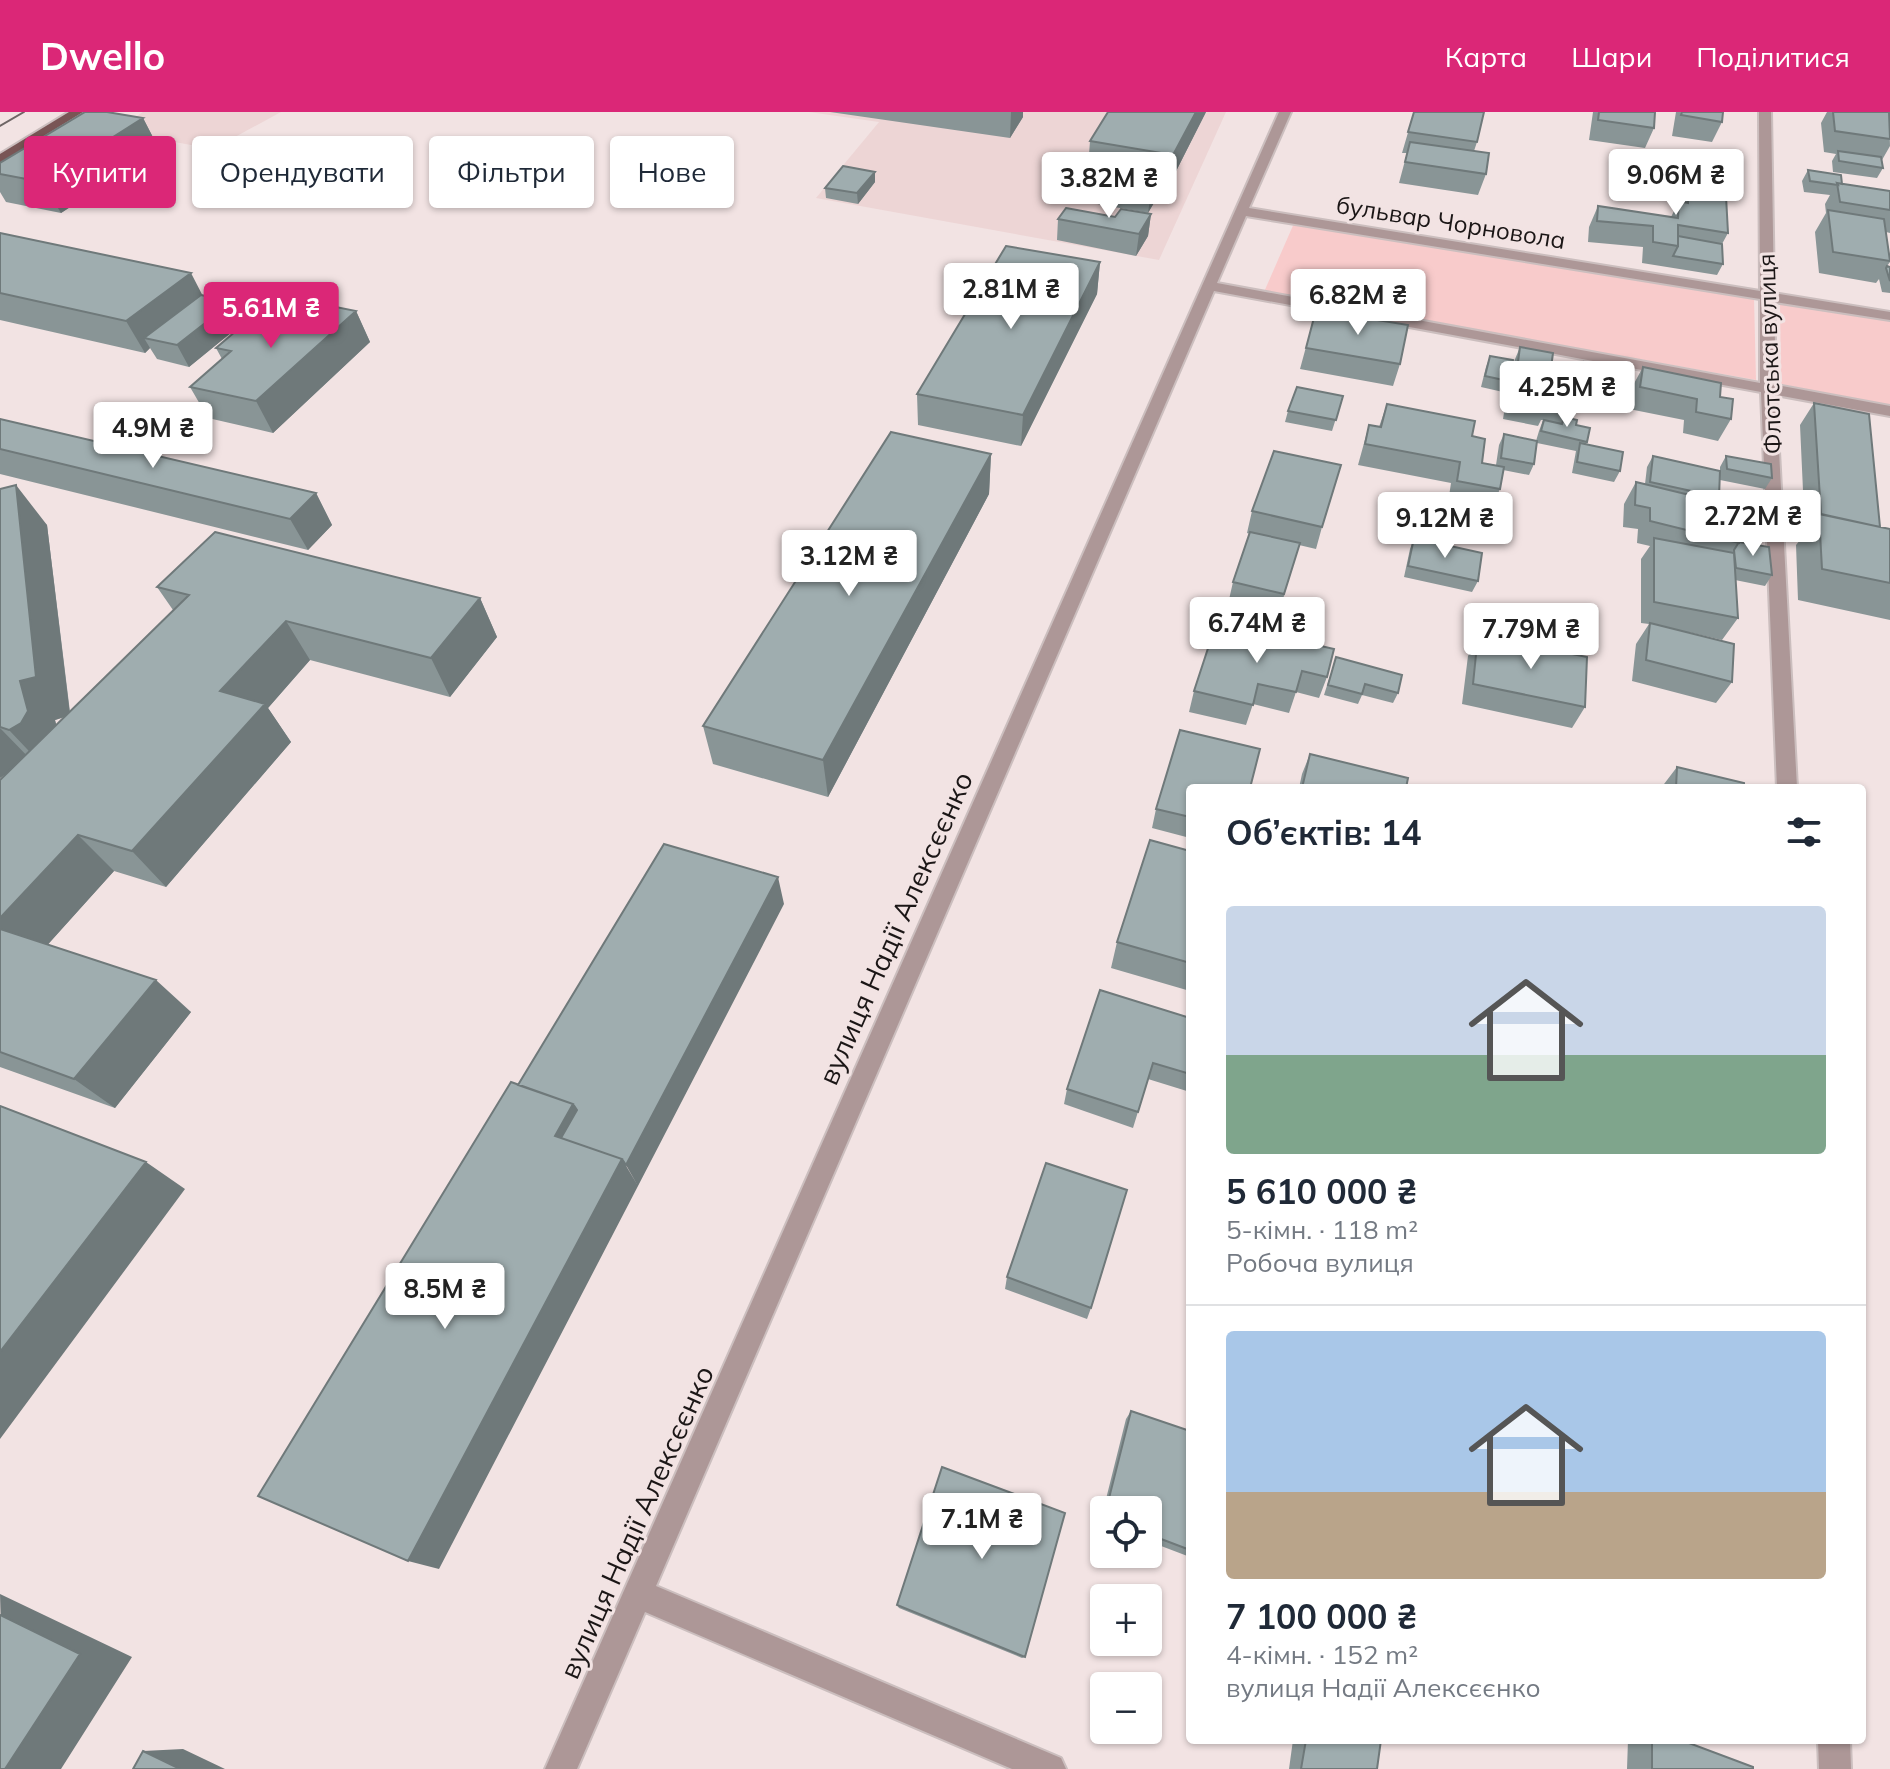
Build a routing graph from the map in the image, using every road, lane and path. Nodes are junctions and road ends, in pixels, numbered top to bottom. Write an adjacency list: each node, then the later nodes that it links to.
1 (77, 112): 4 (main road)
2 (1285, 112): 5 (street, вулиця Надії Алексєєнко)
3 (1765, 112): 7 (street, Флотська вулиця)
4 (0, 159)
5 (1241, 211): 6 (street, вулиця Надії Алексєєнко); 7 (street, бульвар Чорновола)
6 (1208, 286): 9 (street); 12 (street, вулиця Надії Алексєєнко)
7 (1766, 296): 8 (street, бульвар Чорновола); 9 (street, Флотська вулиця)
8 (1890, 316)
9 (1768, 387): 10 (street); 11 (street, Флотська вулиця)
10 (1890, 411)
11 (1787, 784)
12 (637, 1593): 14 (street, вулиця Надії Алексєєнко); 15 (street)
13 (1834, 1744): 16 (street)
14 (561, 1769)
15 (1050, 1769)
16 (1835, 1769)

